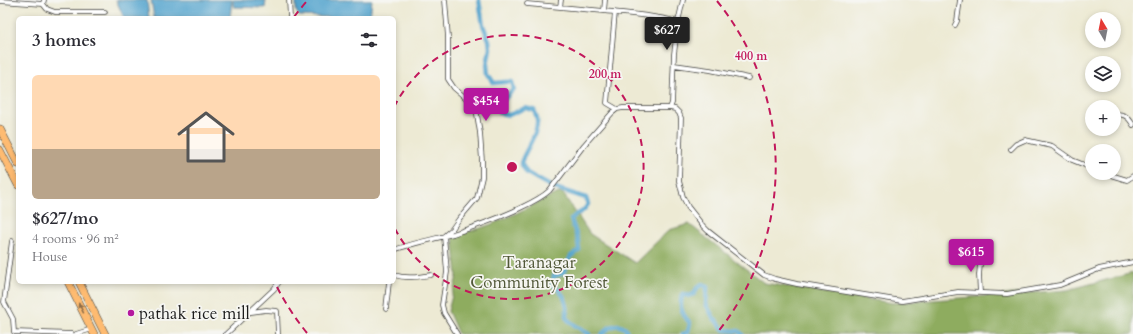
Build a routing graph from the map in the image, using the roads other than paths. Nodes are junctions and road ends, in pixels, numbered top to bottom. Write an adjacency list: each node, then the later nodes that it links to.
1 (289, 0): 14 (street)
2 (445, 0): 31 (street)
3 (561, 0): 10 (street)
4 (605, 0): 11 (street)
5 (684, 0): 15 (street)
6 (960, 0): 16 (street)
7 (0, 1): 8 (street)
8 (43, 2): 12 (street)
9 (527, 4): 10 (street)
10 (560, 7): 11 (street)
11 (604, 11): 13 (street)
12 (105, 12)
13 (615, 12): 15 (street); 20 (street)
14 (290, 16)
15 (678, 22): 17 (street)
16 (955, 25)
17 (674, 65): 18 (street); 19 (street)
18 (749, 78)
19 (670, 108): 20 (street); 42 (street)
20 (617, 109): 31 (street)
21 (1121, 114): 22 (street)
22 (1133, 125)
23 (0, 129): 26 (highway)
24 (1011, 149): 27 (street)
25 (0, 150): 30 (highway)
26 (16, 160)
27 (1085, 165)
28 (1133, 176): 29 (street)
29 (1121, 178)
30 (16, 182)
31 (444, 236): 33 (street); 51 (street)
32 (12, 241): 46 (street)
33 (396, 249)
34 (981, 254): 42 (street)
35 (1133, 262): 42 (street)
36 (431, 275): 37 (street)
37 (396, 276)
38 (69, 284): 45 (highway, one-way to 38)
39 (80, 284): 48 (highway)
40 (278, 284): 44 (street)
41 (389, 284): 43 (street)
42 (980, 293)
43 (386, 309)
44 (251, 312): 49 (street); 50 (street)
45 (93, 332): 47 (street)
46 (72, 334)
47 (76, 334)
48 (105, 334)
49 (226, 334)
50 (278, 334)
51 (457, 334)

